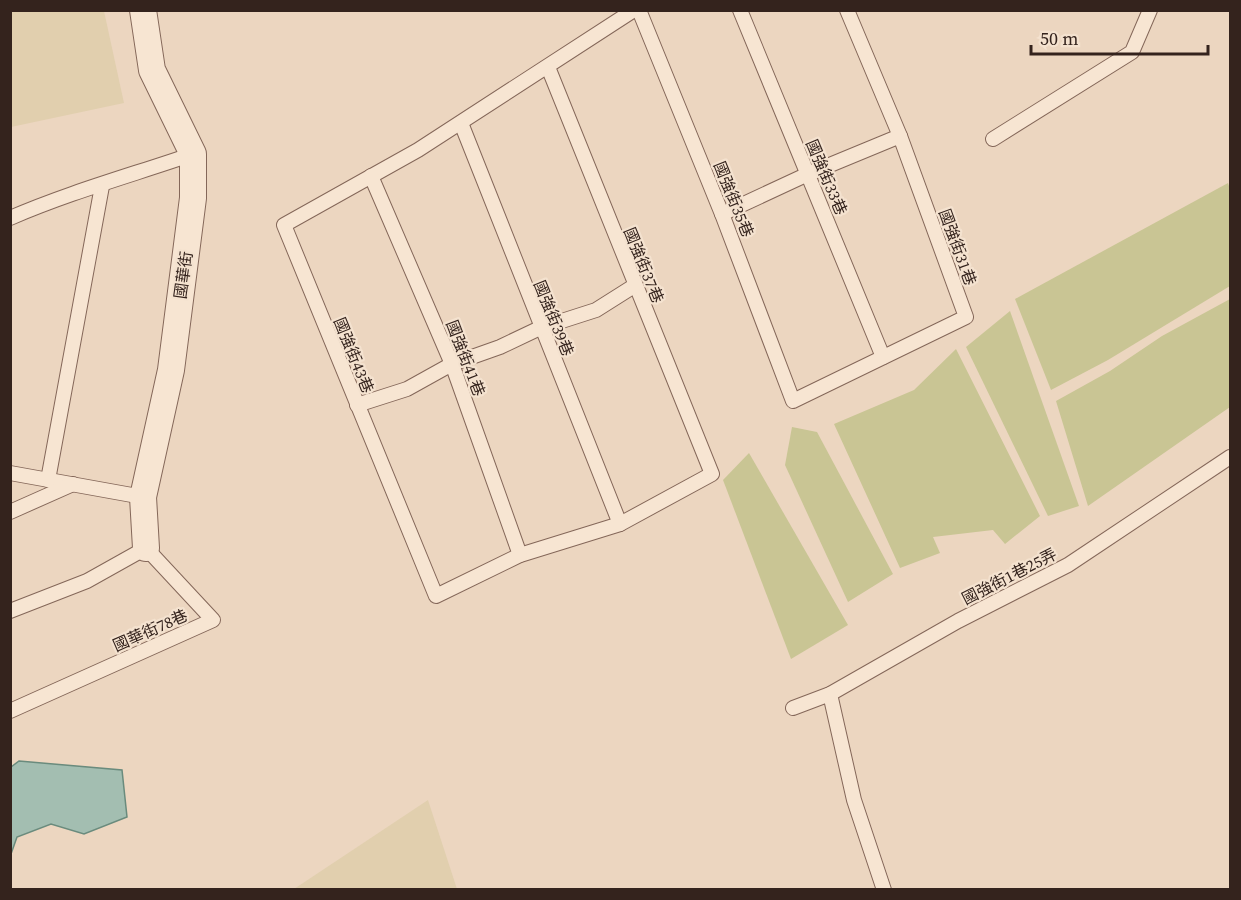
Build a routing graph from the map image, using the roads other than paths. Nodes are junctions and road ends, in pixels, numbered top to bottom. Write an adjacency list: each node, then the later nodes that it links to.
1 (143, 10): 11 (street, 國華街)
2 (634, 10): 7 (lane, 國強街43巷)
3 (639, 10): 15 (lane, 國強街35巷)
4 (740, 10): 12 (lane, 國強街33巷)
5 (847, 10): 9 (lane, 國強街31巷)
6 (1150, 10): 10 (lane)
7 (548, 67): 8 (lane, 國強街43巷); 17 (lane, 國強街37巷)
8 (461, 123): 13 (lane, 國強街43巷); 18 (lane, 國強街39巷)
9 (900, 136): 12 (lane); 19 (lane, 國強街31巷)
10 (993, 139)
11 (193, 154): 14 (lane); 28 (street, 國華街)
12 (808, 174): 15 (lane); 19 (lane, 國強街33巷)
13 (371, 176): 20 (lane, 國強街41巷); 22 (lane, 國強街43巷)
14 (102, 186): 16 (lane); 26 (lane)
15 (722, 214): 21 (lane, 國強街35巷)
16 (10, 218)
17 (634, 286): 18 (lane); 25 (lane, 國強街37巷)
18 (540, 328): 20 (lane); 30 (lane, 國強街39巷)
19 (883, 357): 21 (lane, 國強街31巷)
20 (452, 364): 22 (lane); 32 (lane, 國強街41巷)
21 (793, 401)
22 (357, 405): 32 (lane, 國強街43巷)
23 (1230, 457): 34 (lane, 國強街1巷25弄)
24 (10, 473): 26 (lane)
25 (712, 474): 30 (lane, 國強街43巷)
26 (48, 480): 27 (lane)
27 (73, 484): 28 (lane); 29 (lane)
28 (143, 497): 31 (street, 國華街)
29 (10, 512)
30 (620, 524): 32 (lane, 國強街43巷)
31 (146, 548): 33 (lane); 36 (lane, 國華街78巷)
32 (520, 555)
33 (10, 611)
34 (830, 694): 35 (lane, 國強街1巷25弄); 37 (lane)
35 (793, 708)
36 (10, 711)
37 (884, 890)

